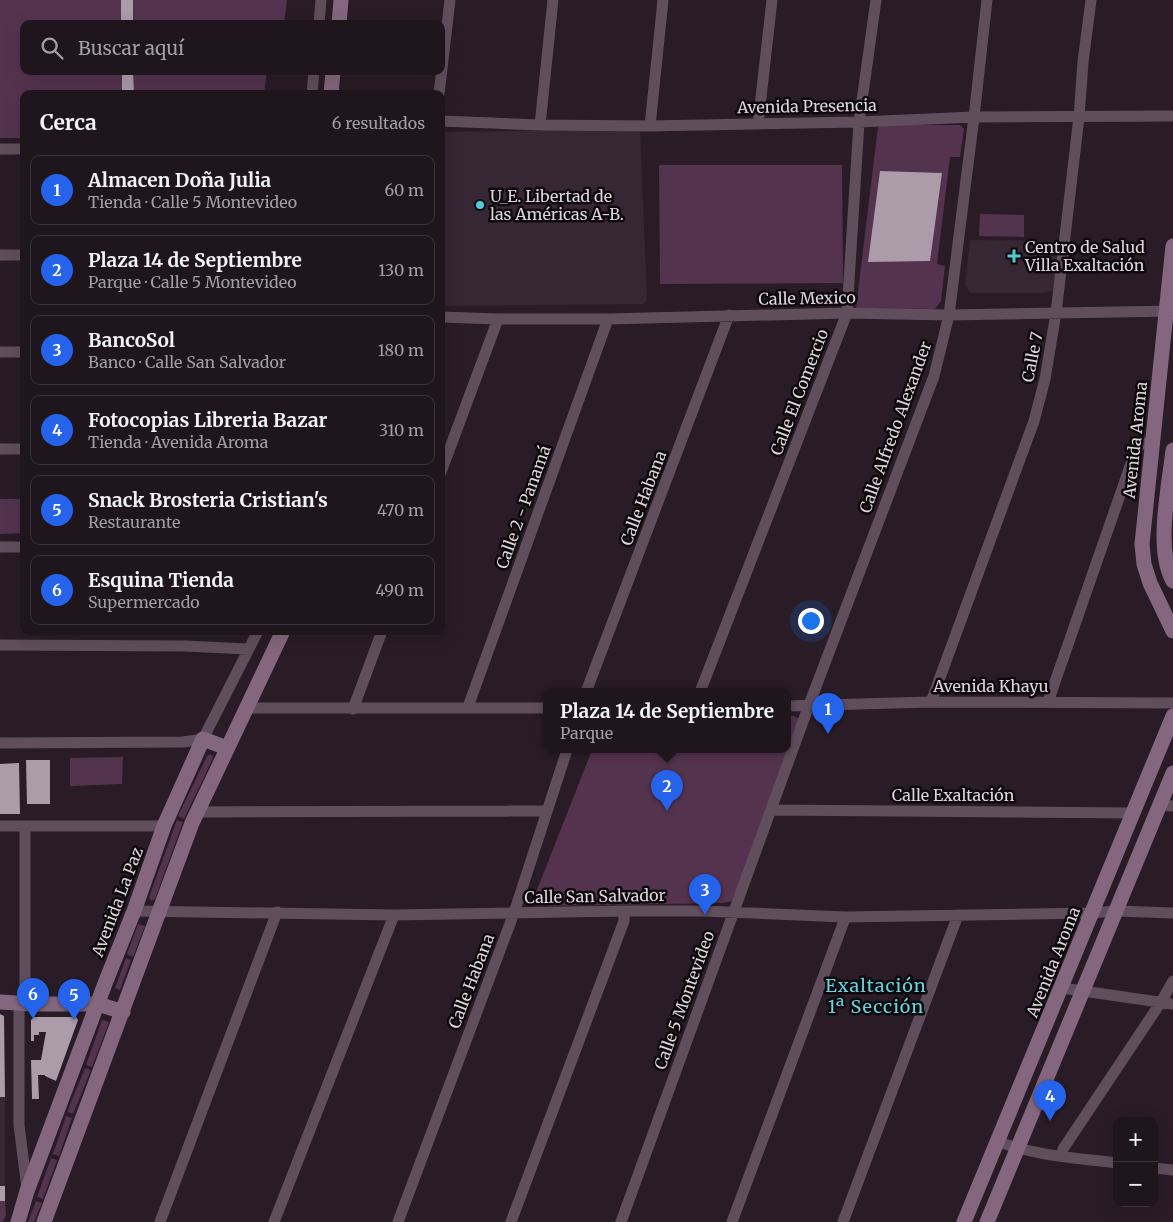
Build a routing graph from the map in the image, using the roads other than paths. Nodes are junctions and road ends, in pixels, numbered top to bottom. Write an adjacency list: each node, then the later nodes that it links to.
1 (321, 0): 10 (street)
2 (341, 0): 11 (street)
3 (450, 0): 12 (street)
4 (554, 0): 25 (street)
5 (663, 0): 26 (street)
6 (772, 0): 24 (street)
7 (876, 0): 23 (street, Calle El Comercio)
8 (986, 0): 20 (street, Calle Alfredo Alexander)
9 (1091, 0): 21 (street, Calle 7)
10 (319, 20)
11 (339, 20)
12 (445, 43)
13 (314, 75): 16 (street)
14 (333, 75): 17 (street)
15 (441, 75): 18 (street)
16 (312, 90)
17 (331, 90)
18 (439, 90)
19 (1173, 116): 21 (street, Avenida Presencia)
20 (974, 117): 21 (street, Avenida Presencia); 23 (street, Avenida Presencia); 35 (street, Calle Alfredo Alexander)
21 (1079, 117): 34 (street, Calle 7)
22 (445, 121): 25 (street, Avenida Presencia)
23 (859, 122): 24 (street, Avenida Presencia); 33 (street, Calle El Comercio)
24 (758, 124): 26 (street, Avenida Presencia)
25 (540, 125): 26 (street, Avenida Presencia)
26 (650, 126)
27 (0, 149): 28 (street)
28 (20, 149)
29 (1173, 246): 32 (street, Avenida Aroma)
30 (0, 255): 31 (street)
31 (20, 255)
32 (1170, 310): 34 (street, Calle Mexico); 42 (street, Avenida Aroma)
33 (847, 313): 35 (street, Calle Mexico); 36 (street, Calle Mexico); 57 (street, Calle El Comercio)
34 (1056, 313): 35 (street, Calle Mexico); 58 (street, Calle 7)
35 (949, 315): 61 (street, Calle Alfredo Alexander)
36 (729, 316): 39 (street, Calle Mexico); 56 (street, Calle Habana)
37 (445, 317): 38 (street, Calle Mexico)
38 (498, 319): 39 (street, Calle Mexico); 46 (street)
39 (608, 319): 63 (street, Calle 2 - Panamá)
40 (0, 352): 41 (street)
41 (20, 352)
42 (1152, 442): 50 (street, Avenida Aroma); 59 (street)
43 (20, 448): 44 (street)
44 (0, 449)
45 (1173, 450): 49 (street)
46 (445, 461)
47 (0, 547): 48 (street)
48 (20, 547)
49 (1173, 581)
50 (1173, 631)
51 (256, 635): 55 (street, Avenida La Paz)
52 (281, 635): 64 (street)
53 (381, 635): 66 (street)
54 (0, 645): 55 (street)
55 (248, 650): 68 (street, Avenida La Paz)
56 (588, 688)
57 (702, 688)
58 (931, 702): 59 (street, Avenida Khayu); 61 (street, Avenida Khayu)
59 (1048, 702): 60 (street, Avenida Khayu)
60 (1173, 704)
61 (809, 705): 62 (street, Avenida Khayu); 74 (street, Calle 5 Montevideo)
62 (791, 706)
63 (468, 707): 65 (street); 66 (street)
64 (246, 708): 66 (street); 70 (street)
65 (543, 708)
66 (353, 709)
67 (1173, 716): 77 (street, Avenida Aroma)
68 (203, 739): 69 (street); 70 (street); 79 (street, Avenida La Paz)
69 (0, 743)
70 (228, 748): 76 (street)
71 (566, 753): 75 (street, Calle Habana)
72 (1173, 773): 73 (street)
73 (1166, 806): 83 (street)
74 (772, 810): 77 (street, Calle Exaltación); 88 (street, Calle 5 Montevideo)
75 (546, 811): 76 (street); 87 (street, Calle Habana)
76 (198, 812): 86 (street)
77 (1134, 813): 89 (street, Avenida Aroma)
78 (0, 826): 80 (street)
79 (164, 826): 80 (street); 81 (street, Avenida La Paz)
80 (25, 827): 98 (street)
81 (134, 911): 86 (street, Calle San Salvador); 99 (street, Avenida La Paz)
82 (624, 911): 87 (street, Calle San Salvador); 88 (street, Calle San Salvador); 114 (street)
83 (1116, 911): 85 (street, Calle San Salvador); 89 (street, Calle San Salvador); 95 (street)
84 (277, 912): 86 (street, Calle San Salvador); 91 (street, Calle San Salvador); 111 (street)
85 (1173, 912)
86 (160, 913): 101 (street)
87 (514, 913): 91 (street, Calle San Salvador); 113 (street, Calle Habana)
88 (733, 913): 92 (street, Calle San Salvador); 115 (street, Calle 5 Montevideo)
89 (1092, 913): 90 (street, Calle San Salvador); 94 (street, Avenida Aroma)
90 (958, 915): 92 (street, Calle San Salvador); 117 (street)
91 (394, 916): 112 (street)
92 (845, 917): 116 (street)
93 (1173, 981): 97 (street)
94 (1062, 988): 95 (street); 102 (street, Avenida Aroma)
95 (1083, 991): 97 (street); 103 (street)
96 (0, 1002): 98 (street)
97 (1161, 1002): 100 (street); 104 (street)
98 (22, 1004): 99 (street); 108 (street)
99 (98, 1004): 101 (street); 108 (street, Avenida La Paz)
100 (1173, 1004)
101 (123, 1012): 110 (street)
102 (997, 1141): 103 (street); 118 (street, Avenida Aroma)
103 (1017, 1149): 104 (street); 119 (street)
104 (1060, 1156): 105 (street)
105 (1113, 1163)
106 (1158, 1168): 107 (street)
107 (1173, 1170)
108 (27, 1191): 109 (street, Avenida La Paz)
109 (18, 1222)
110 (44, 1222)
111 (160, 1222)
112 (274, 1222)
113 (398, 1222)
114 (511, 1222)
115 (621, 1222)
116 (732, 1222)
117 (843, 1222)
118 (964, 1222)
119 (987, 1222)

